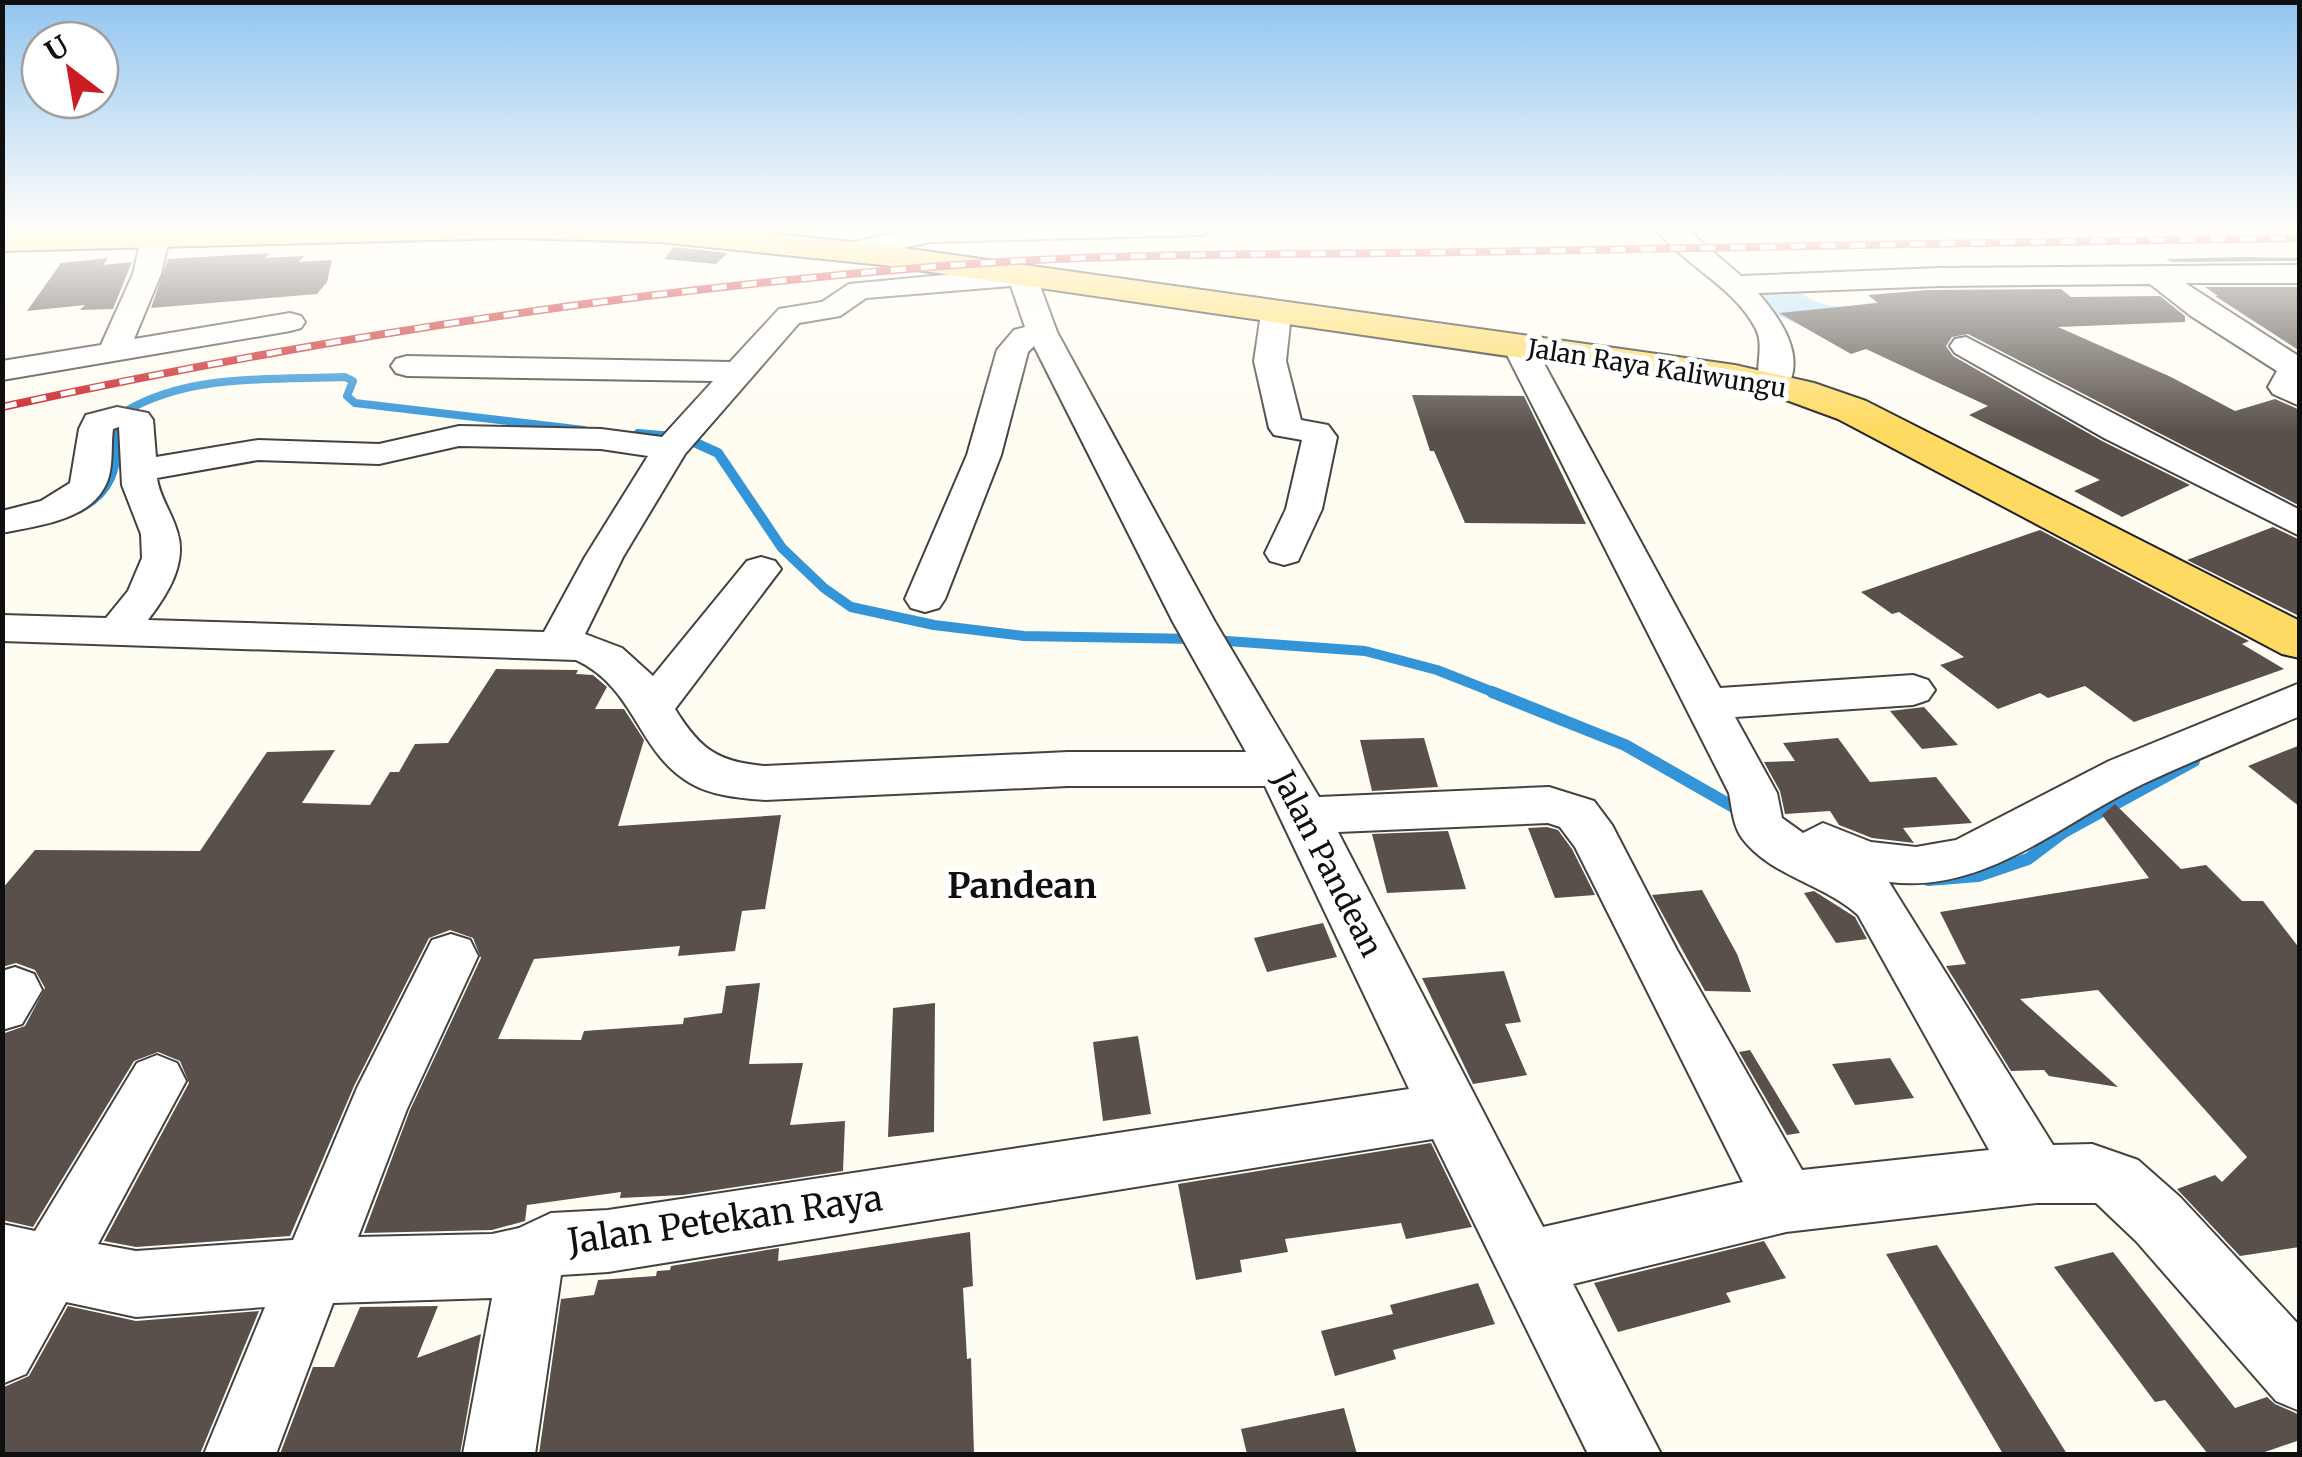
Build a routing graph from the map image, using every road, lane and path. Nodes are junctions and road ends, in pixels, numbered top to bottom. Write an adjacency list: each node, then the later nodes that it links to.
1 (138, 295): 12 (street)
2 (853, 295): 15 (street)
3 (1027, 295): 9 (street, Jalan Pandean)
4 (1144, 295): 7 (main road, Jalan Raya Kaliwungu)
5 (1741, 295): 16 (street)
6 (2182, 295): 17 (street)
7 (1276, 314): 11 (main road, Jalan Raya Kaliwungu); 22 (street)
8 (290, 322): 12 (street)
9 (1042, 332): 24 (street); 33 (street, Jalan Pandean)
10 (1966, 346): 21 (street)
11 (1519, 347): 16 (main road, Jalan Raya Kaliwungu); 31 (street)
12 (114, 350): 14 (street)
13 (407, 366): 15 (street)
14 (2, 371)
15 (736, 372): 18 (street)
16 (1774, 384): 27 (main road, Jalan Raya Kaliwungu)
17 (2300, 396)
18 (677, 440): 19 (street); 28 (street)
19 (139, 470): 20 (street); 25 (street)
20 (2, 522)
21 (2300, 525)
22 (1284, 554)
23 (761, 569): 32 (street)
24 (925, 599)
25 (118, 630): 26 (street); 28 (street)
26 (12, 640)
27 (2300, 642)
28 (558, 644): 32 (street)
29 (1912, 690): 31 (street)
30 (2300, 698): 34 (street)
31 (1708, 704): 34 (street)
32 (653, 706): 33 (street)
33 (1293, 792): 37 (street, Jalan Pandean); 39 (street)
34 (1757, 816): 38 (street)
35 (452, 956): 43 (street)
36 (158, 1081): 41 (street)
37 (1450, 1110): 40 (street, Jalan Petekan Raya); 42 (street, Jalan Pandean)
38 (2037, 1174): 39 (street); 45 (street)
39 (1786, 1202): 42 (street)
40 (532, 1258): 43 (street, Jalan Petekan Raya); 47 (street)
41 (27, 1260): 43 (street, Jalan Petekan Raya); 44 (street)
42 (1528, 1263): 48 (street, Jalan Pandean)
43 (311, 1271): 46 (street)
44 (2, 1350)
45 (2300, 1377)
46 (240, 1454)
47 (499, 1454)
48 (1625, 1454)

